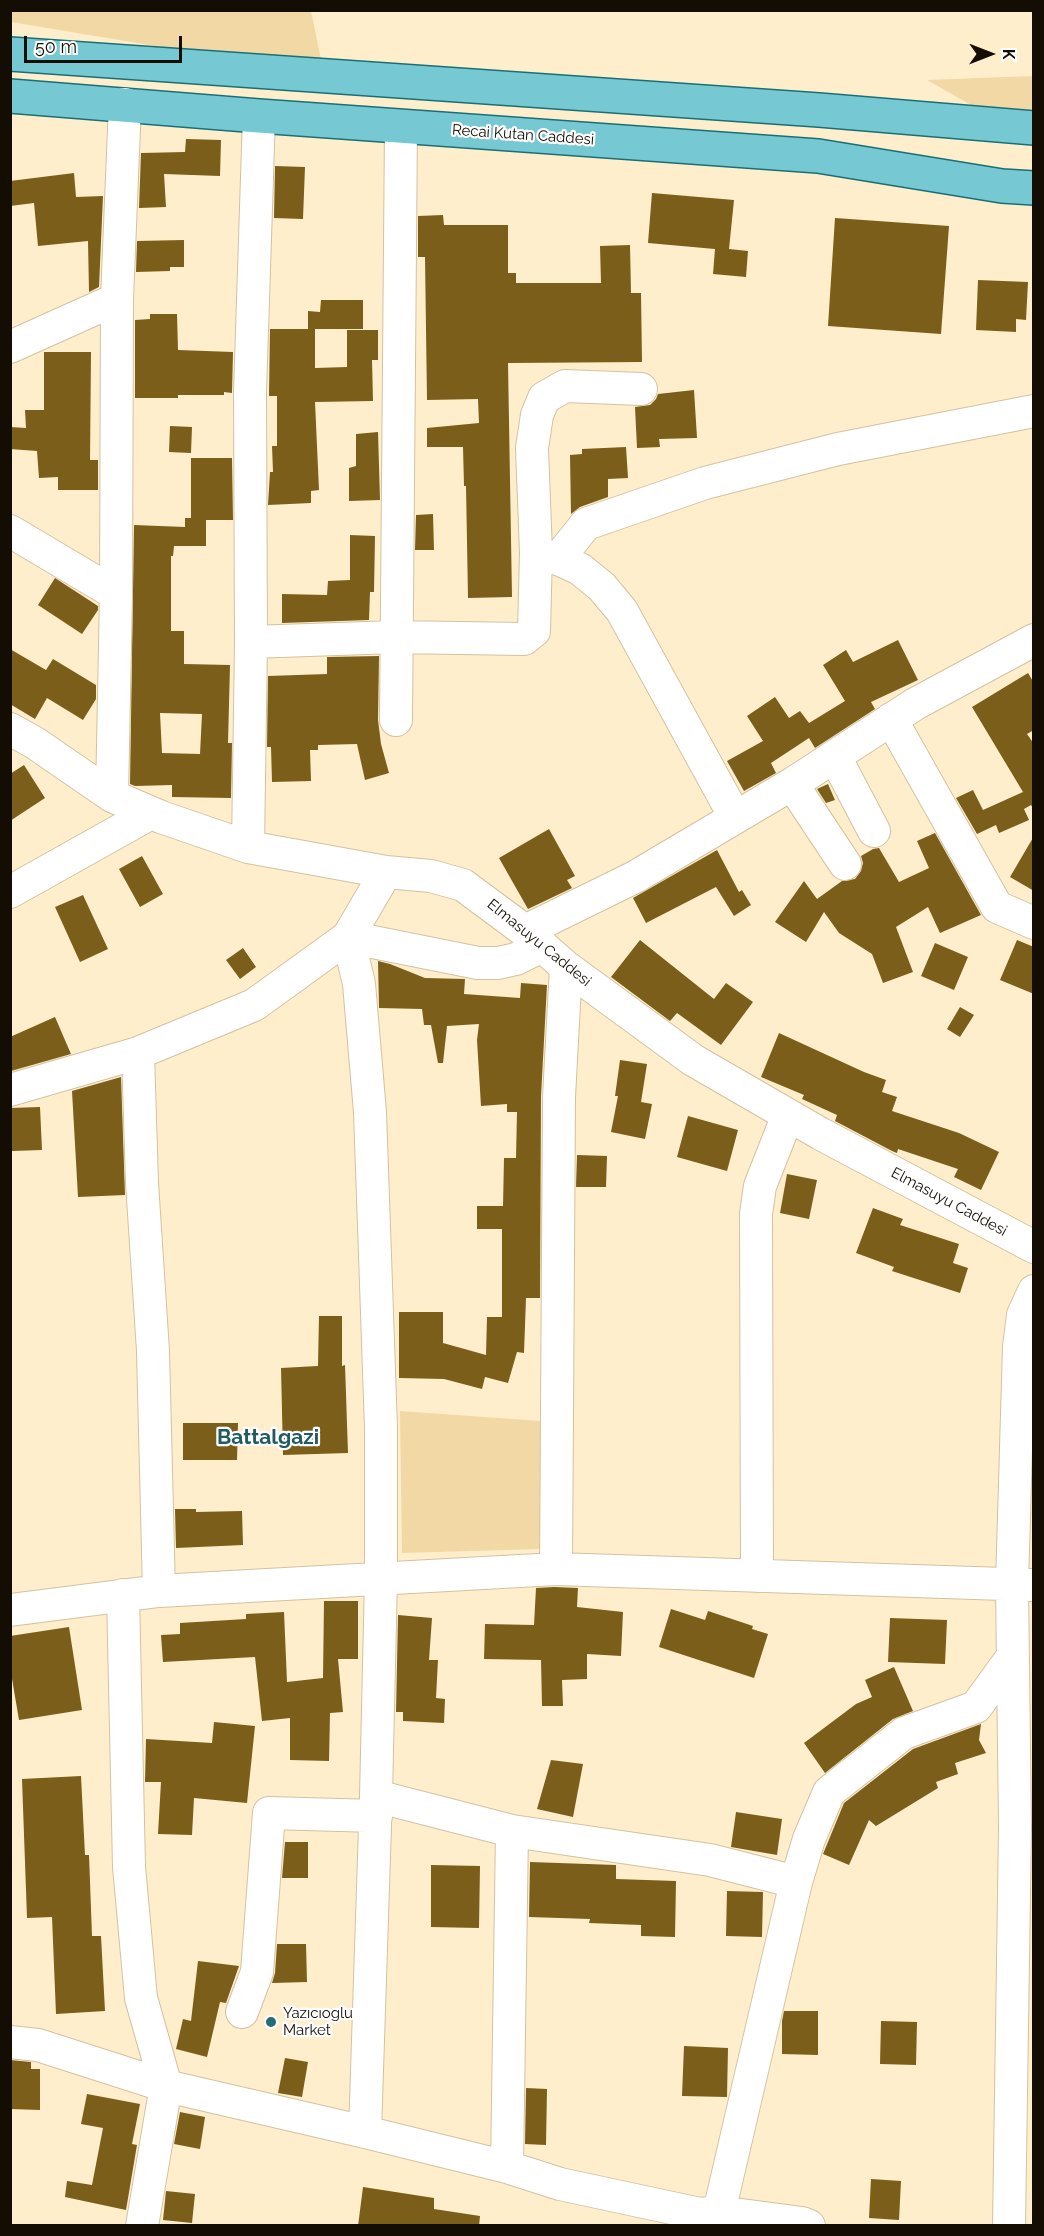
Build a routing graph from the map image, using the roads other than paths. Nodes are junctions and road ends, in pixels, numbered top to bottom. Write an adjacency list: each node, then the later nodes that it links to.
1 (10, 54): 6 (main road)
2 (10, 96): 3 (main road, Recai Kutan Caddesi)
3 (124, 104): 4 (main road, Recai Kutan Caddesi); 8 (street)
4 (259, 116): 5 (main road, Recai Kutan Caddesi); 17 (street)
5 (401, 126): 7 (main road, Recai Kutan Caddesi); 15 (street)
6 (1034, 128)
7 (1034, 188)
8 (117, 298): 9 (street); 14 (street)
9 (10, 347)
10 (641, 389): 13 (street)
11 (1034, 411): 13 (street)
12 (10, 531): 14 (street)
13 (547, 556): 15 (street); 25 (street)
14 (116, 594): 23 (street)
15 (395, 637): 17 (street); 19 (street)
16 (1034, 640): 18 (street)
17 (251, 642): 27 (street)
18 (891, 719): 21 (street); 31 (street)
19 (396, 720)
20 (10, 729): 23 (street, Elmasuyu Caddesi)
21 (835, 757): 22 (street); 26 (street)
22 (792, 784): 25 (street); 28 (street)
23 (112, 796): 24 (street, Elmasuyu Caddesi)
24 (151, 813): 27 (street, Elmasuyu Caddesi); 30 (street)
25 (735, 817): 33 (street)
26 (874, 831)
27 (248, 847): 29 (street, Elmasuyu Caddesi)
28 (845, 864)
29 (386, 872): 32 (street); 33 (street, Elmasuyu Caddesi)
30 (10, 892)
31 (1034, 923)
32 (348, 936): 33 (street); 35 (street); 42 (street)
33 (534, 939): 34 (street, Elmasuyu Caddesi)
34 (566, 967): 37 (street, Elmasuyu Caddesi); 40 (street)
35 (138, 1053): 36 (street); 44 (street)
36 (10, 1090)
37 (788, 1114): 38 (street, Elmasuyu Caddesi); 41 (street)
38 (1034, 1247)
39 (1034, 1291): 43 (street)
40 (556, 1569): 41 (street); 42 (street)
41 (757, 1576): 43 (street)
42 (381, 1578): 44 (street); 48 (street)
43 (1023, 1584): 47 (street)
44 (159, 1591): 45 (street)
45 (123, 1595): 46 (street); 54 (street)
46 (10, 1610)
47 (1013, 1656): 50 (street); 51 (street)
48 (376, 1806): 49 (street); 52 (street); 55 (street)
49 (512, 1831): 50 (street); 56 (street)
50 (796, 1882): 57 (street)
51 (1023, 1922): 60 (street)
52 (242, 2012)
53 (10, 2043): 54 (street)
54 (166, 2086): 55 (street); 58 (street)
55 (365, 2132): 56 (street)
56 (507, 2167): 57 (street)
57 (706, 2217): 59 (street)
58 (142, 2226)
59 (809, 2226)
60 (1009, 2226)

